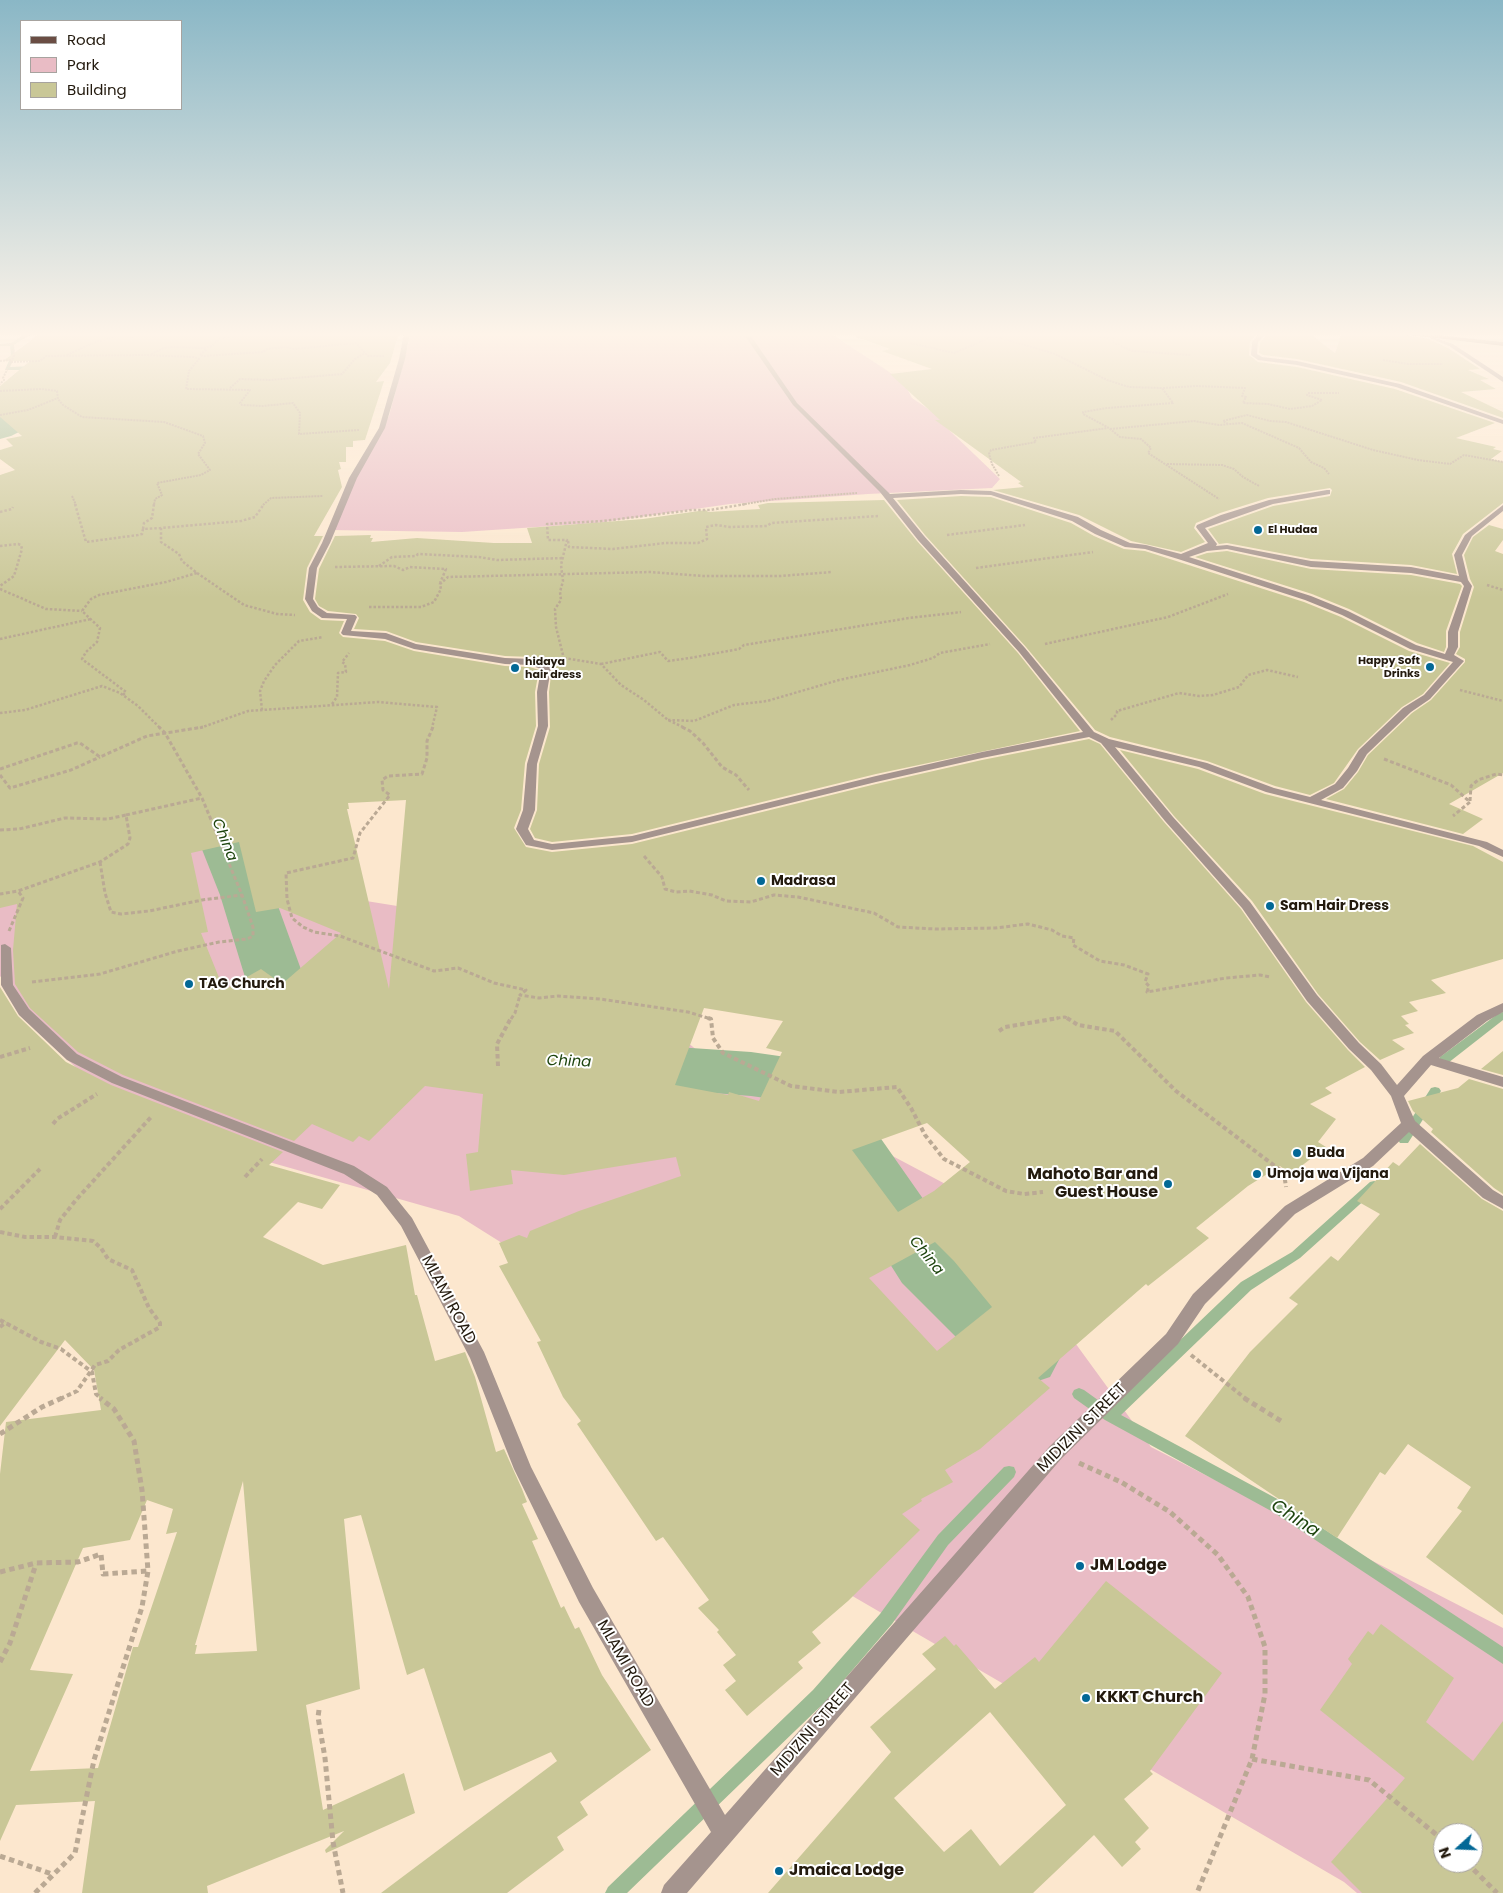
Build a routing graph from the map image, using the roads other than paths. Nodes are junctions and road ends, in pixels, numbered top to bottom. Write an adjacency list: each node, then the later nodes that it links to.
1 (384, 421): 10 (street)
2 (813, 421): 4 (street)
3 (1327, 492): 6 (street)
4 (885, 493): 7 (street); 10 (street)
5 (1503, 506): 8 (street)
6 (1199, 552): 7 (street); 8 (street)
7 (1181, 557): 9 (street)
8 (1464, 580): 9 (street)
9 (1459, 661): 12 (street)
10 (1090, 734): 11 (street)
11 (1105, 741): 12 (street); 18 (street)
12 (1312, 800): 13 (street)
13 (1503, 854)
14 (5, 948): 21 (street, MLAMI ROAD)
15 (1503, 1007): 16 (street)
16 (1428, 1059): 17 (street); 18 (street)
17 (1503, 1082)
18 (1397, 1095): 19 (street)
19 (1409, 1124): 20 (street); 21 (street, MIDIZINI STREET)
20 (1503, 1203)
21 (724, 1834): 22 (street, MIDIZINI STREET)
22 (672, 1893)

